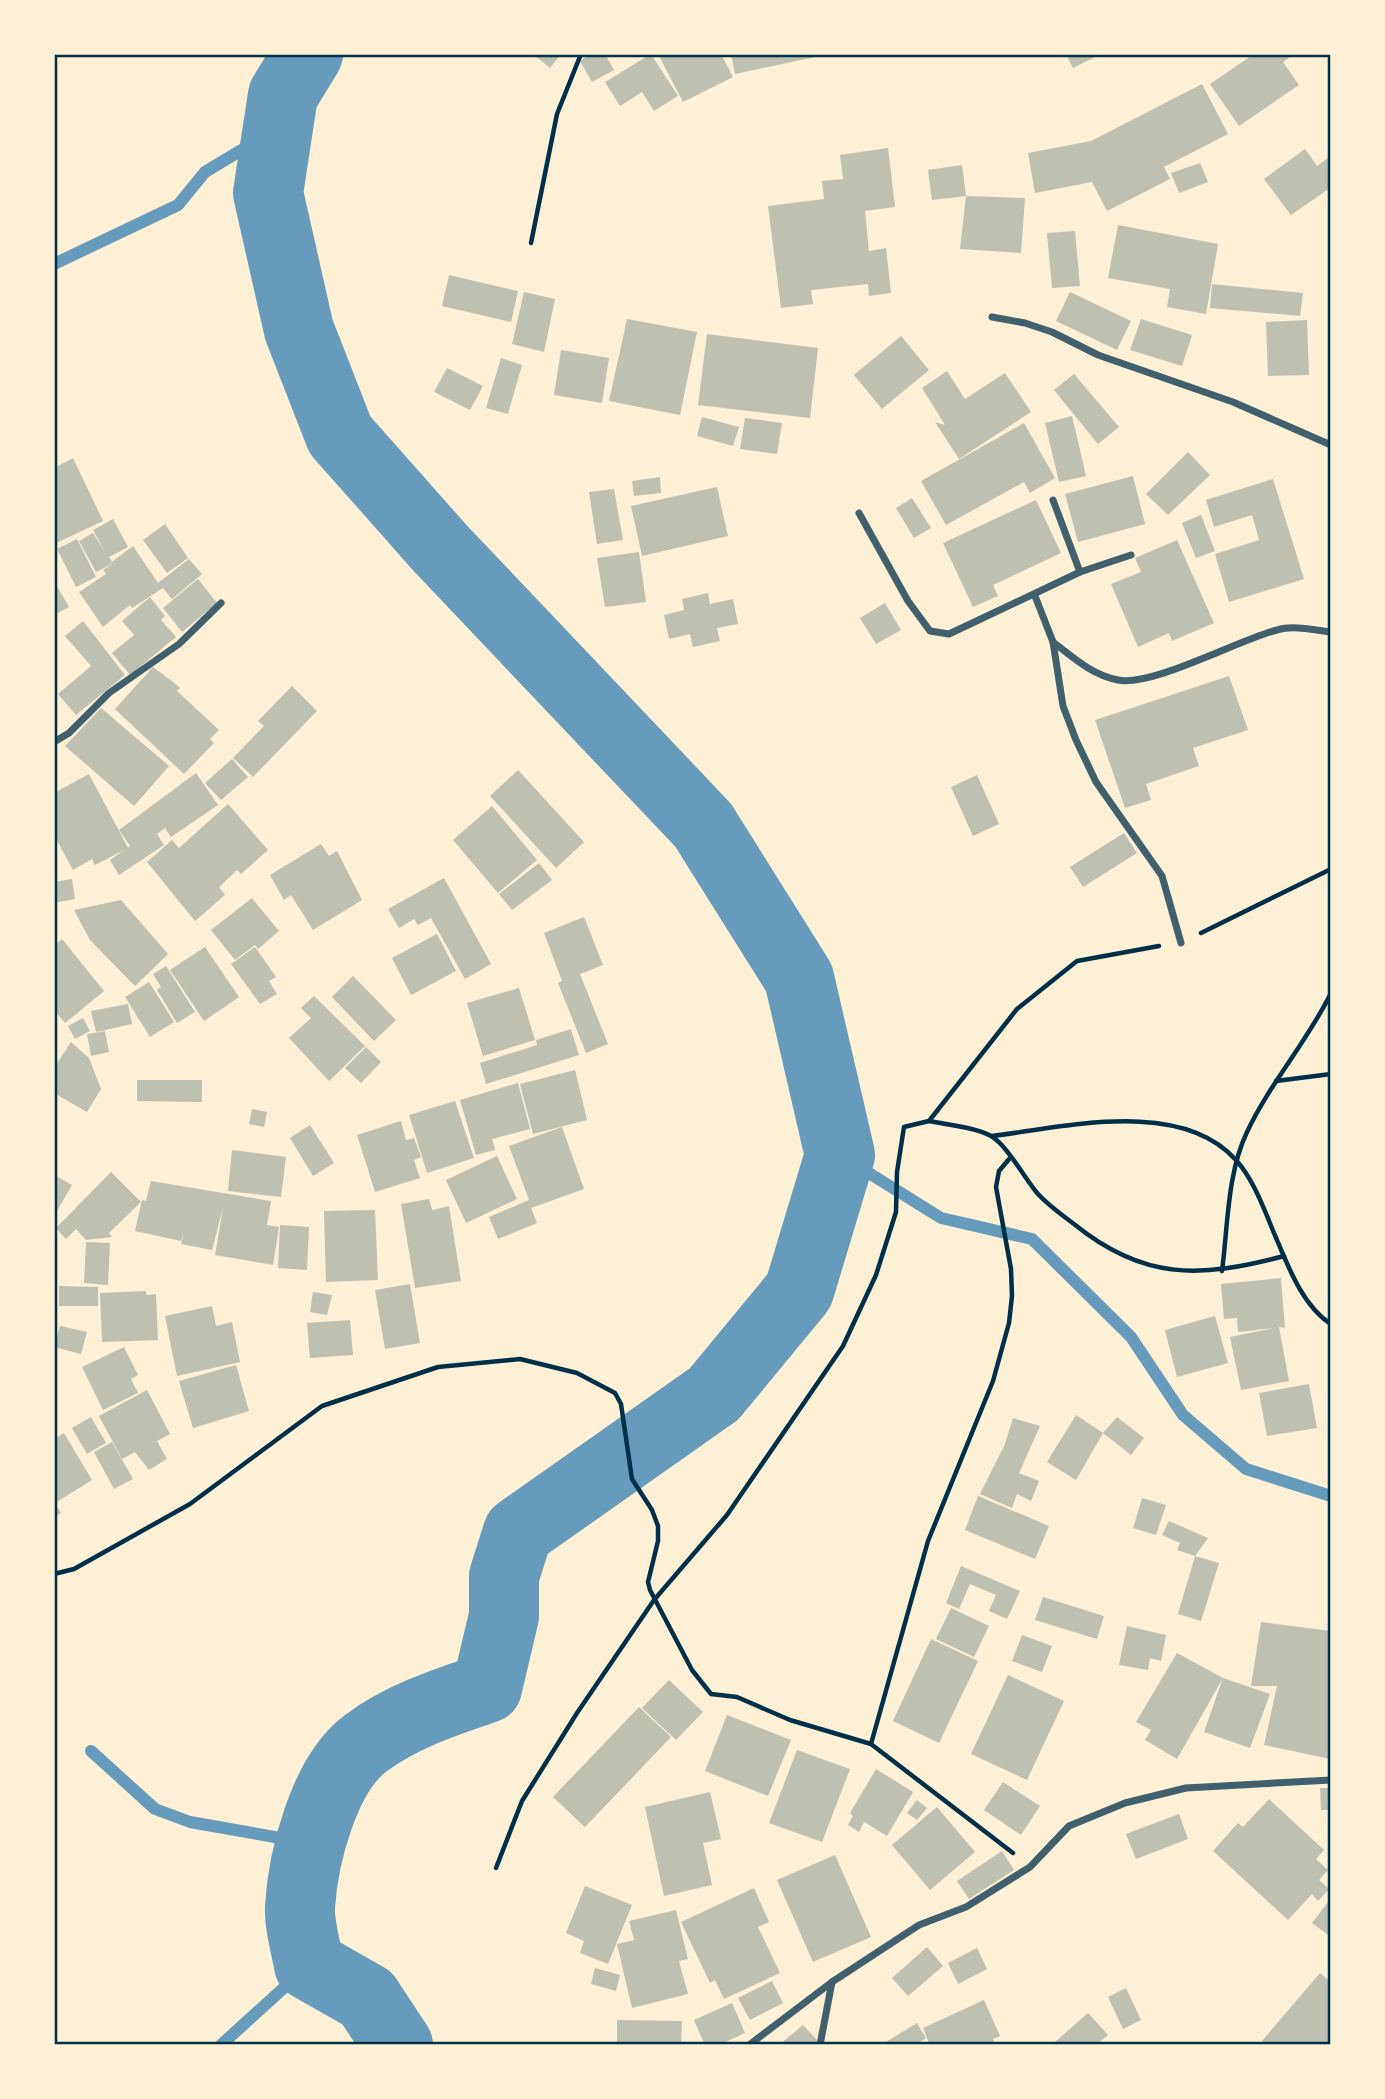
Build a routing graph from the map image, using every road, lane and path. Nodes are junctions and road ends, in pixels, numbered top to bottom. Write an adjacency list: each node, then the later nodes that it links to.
1 (581, 54): 2 (path)
2 (531, 243)
3 (992, 317): 4 (street)
4 (1331, 445)
5 (1053, 500): 8 (street)
6 (859, 513): 9 (street)
7 (1131, 555): 8 (street)
8 (1080, 572): 9 (street)
9 (1035, 597): 12 (street)
10 (221, 603): 13 (street)
11 (1331, 632): 12 (street)
12 (1052, 642): 15 (street)
13 (54, 742)
14 (1331, 869): 15 (path)
15 (1181, 943): 19 (path)
16 (1331, 993): 18 (path)
17 (1331, 1074): 18 (path)
18 (1275, 1082): 22 (path)
19 (929, 1121): 20 (path); 27 (path)
20 (992, 1136): 21 (path); 22 (path)
21 (1010, 1158): 24 (path); 28 (path)
22 (1237, 1161): 23 (path); 24 (path)
23 (1284, 1256): 24 (path); 25 (path)
24 (1222, 1271)
25 (1331, 1324)
26 (54, 1574): 27 (path)
27 (654, 1600): 28 (path); 31 (path)
28 (871, 1744): 30 (path)
29 (1331, 1780): 30 (street)
30 (1030, 1867): 32 (street)
31 (496, 1868)
32 (832, 1982): 33 (street); 34 (street)
33 (750, 2045)
34 (820, 2045)

